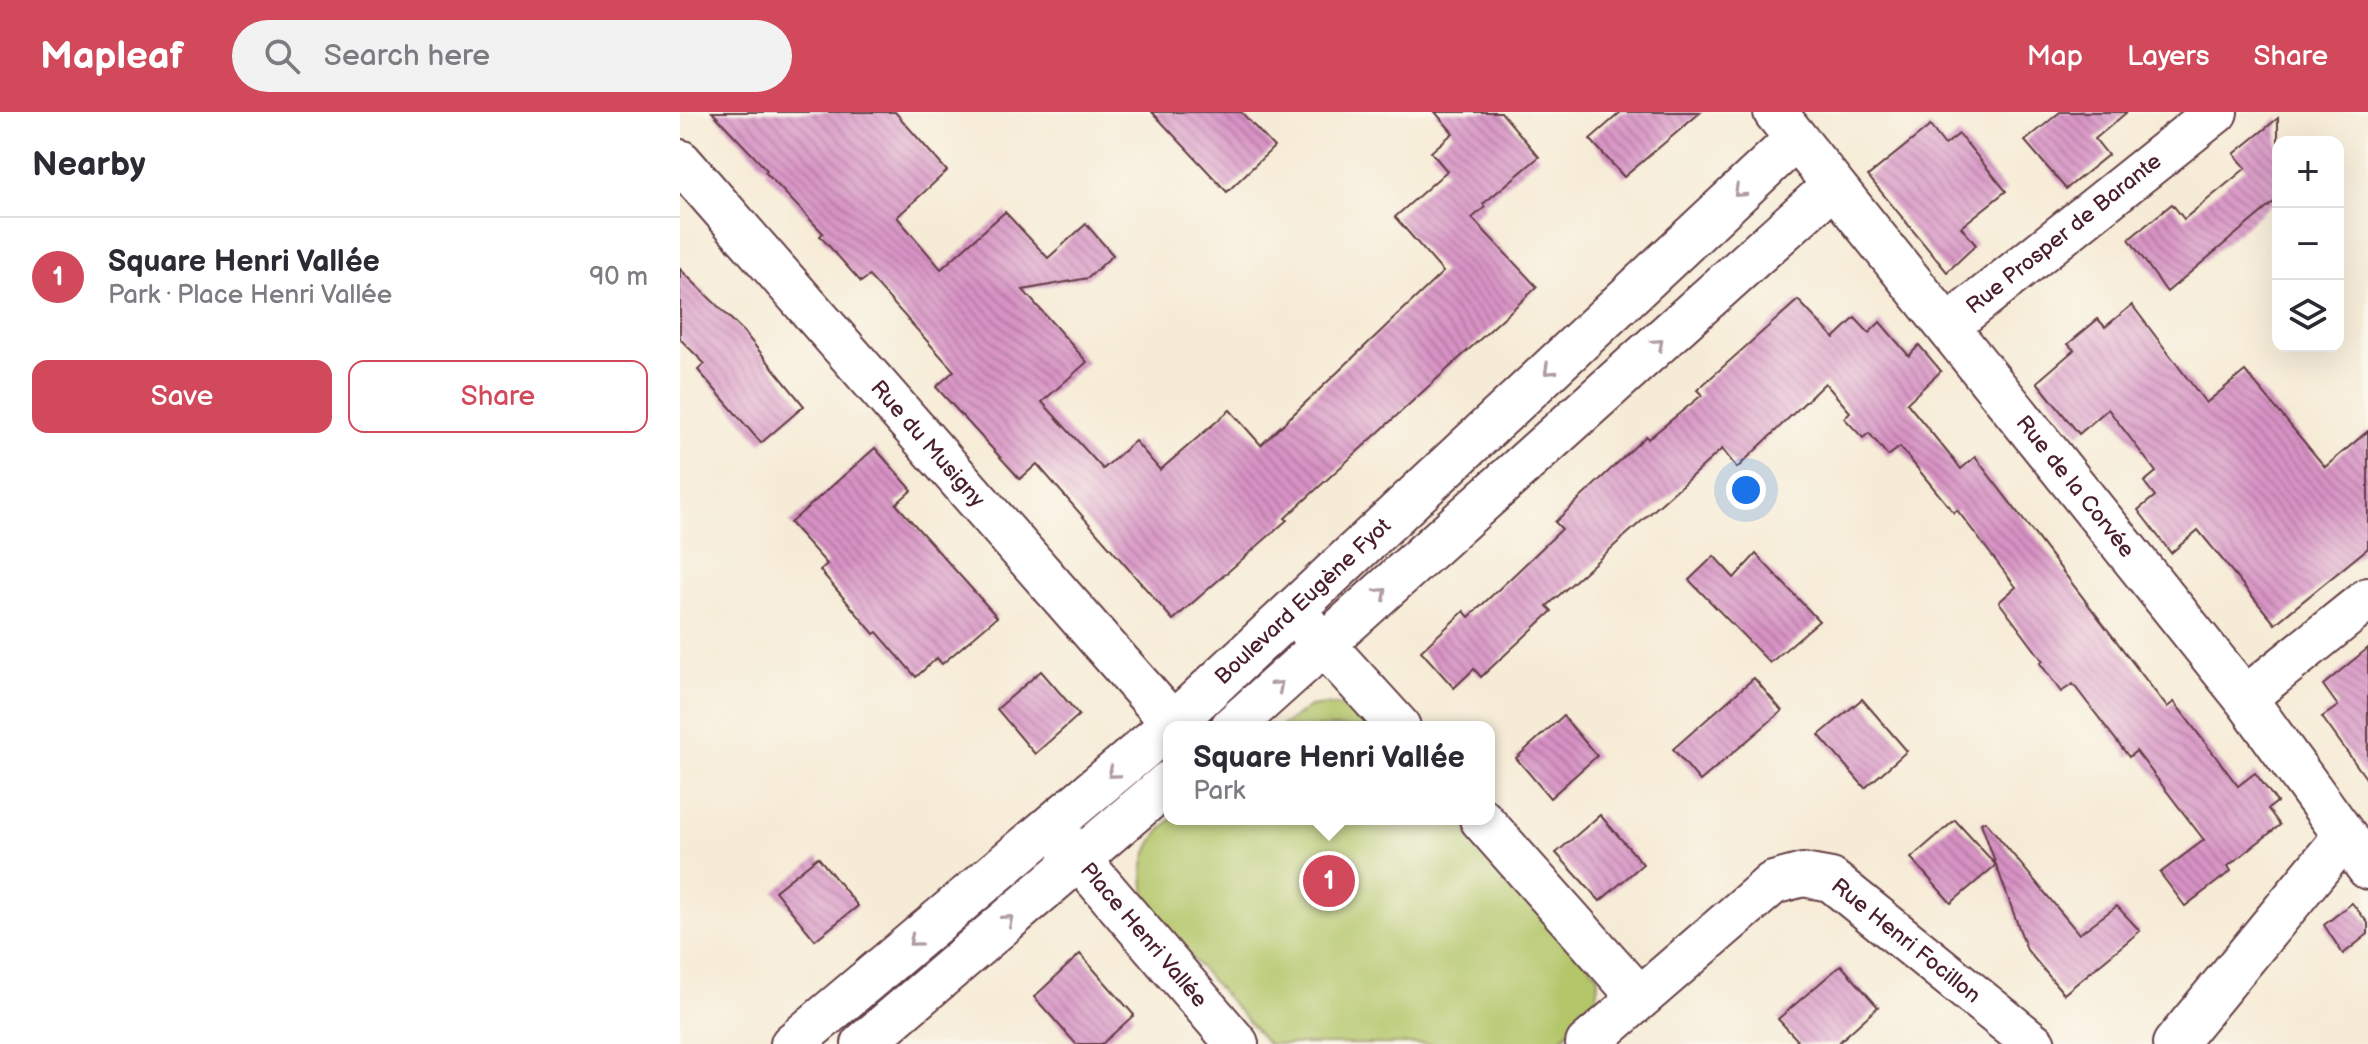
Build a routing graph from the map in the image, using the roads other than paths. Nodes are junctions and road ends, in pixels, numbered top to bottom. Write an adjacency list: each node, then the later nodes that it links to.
1 (2216, 112): 5 (street, Rue Prosper de Barante)
2 (1785, 125): 4 (street, Rue de la Corvée); 7 (street, Boulevard Eugène Fyot, one-way to 7)
3 (680, 161): 10 (street, Rue du Musigny)
4 (1833, 186): 5 (street, Rue de la Corvée); 8 (street, Boulevard Eugène Fyot, one-way to 4)
5 (1948, 326): 9 (street, Rue de la Corvée)
6 (2368, 599): 9 (street)
7 (1292, 611): 8 (street); 11 (street, Boulevard Eugène Fyot)
8 (1324, 645): 12 (street, Boulevard Eugène Fyot, one-way to 8); 13 (street)
9 (2245, 698): 18 (street, Rue de la Corvée)
10 (1170, 721)
11 (1178, 721)
12 (1239, 721)
13 (1394, 721)
14 (1163, 734): 17 (street, Boulevard Eugène Fyot, one-way to 17)
15 (1163, 787): 19 (street)
16 (1486, 825): 20 (street)
17 (1050, 826): 19 (street, Place Henri Vallée); 21 (street, Boulevard Eugène Fyot, one-way to 21)
18 (2356, 852): 26 (street)
19 (1079, 859): 22 (street, one-way to 19); 23 (street, Place Henri Vallée)
20 (1639, 997): 24 (street, Rue Henri Focillon); 25 (street, Rue Henri Focillon)
21 (792, 1044)
22 (863, 1044)
23 (1237, 1044)
24 (1587, 1044)
25 (2034, 1044)
26 (2174, 1044)

